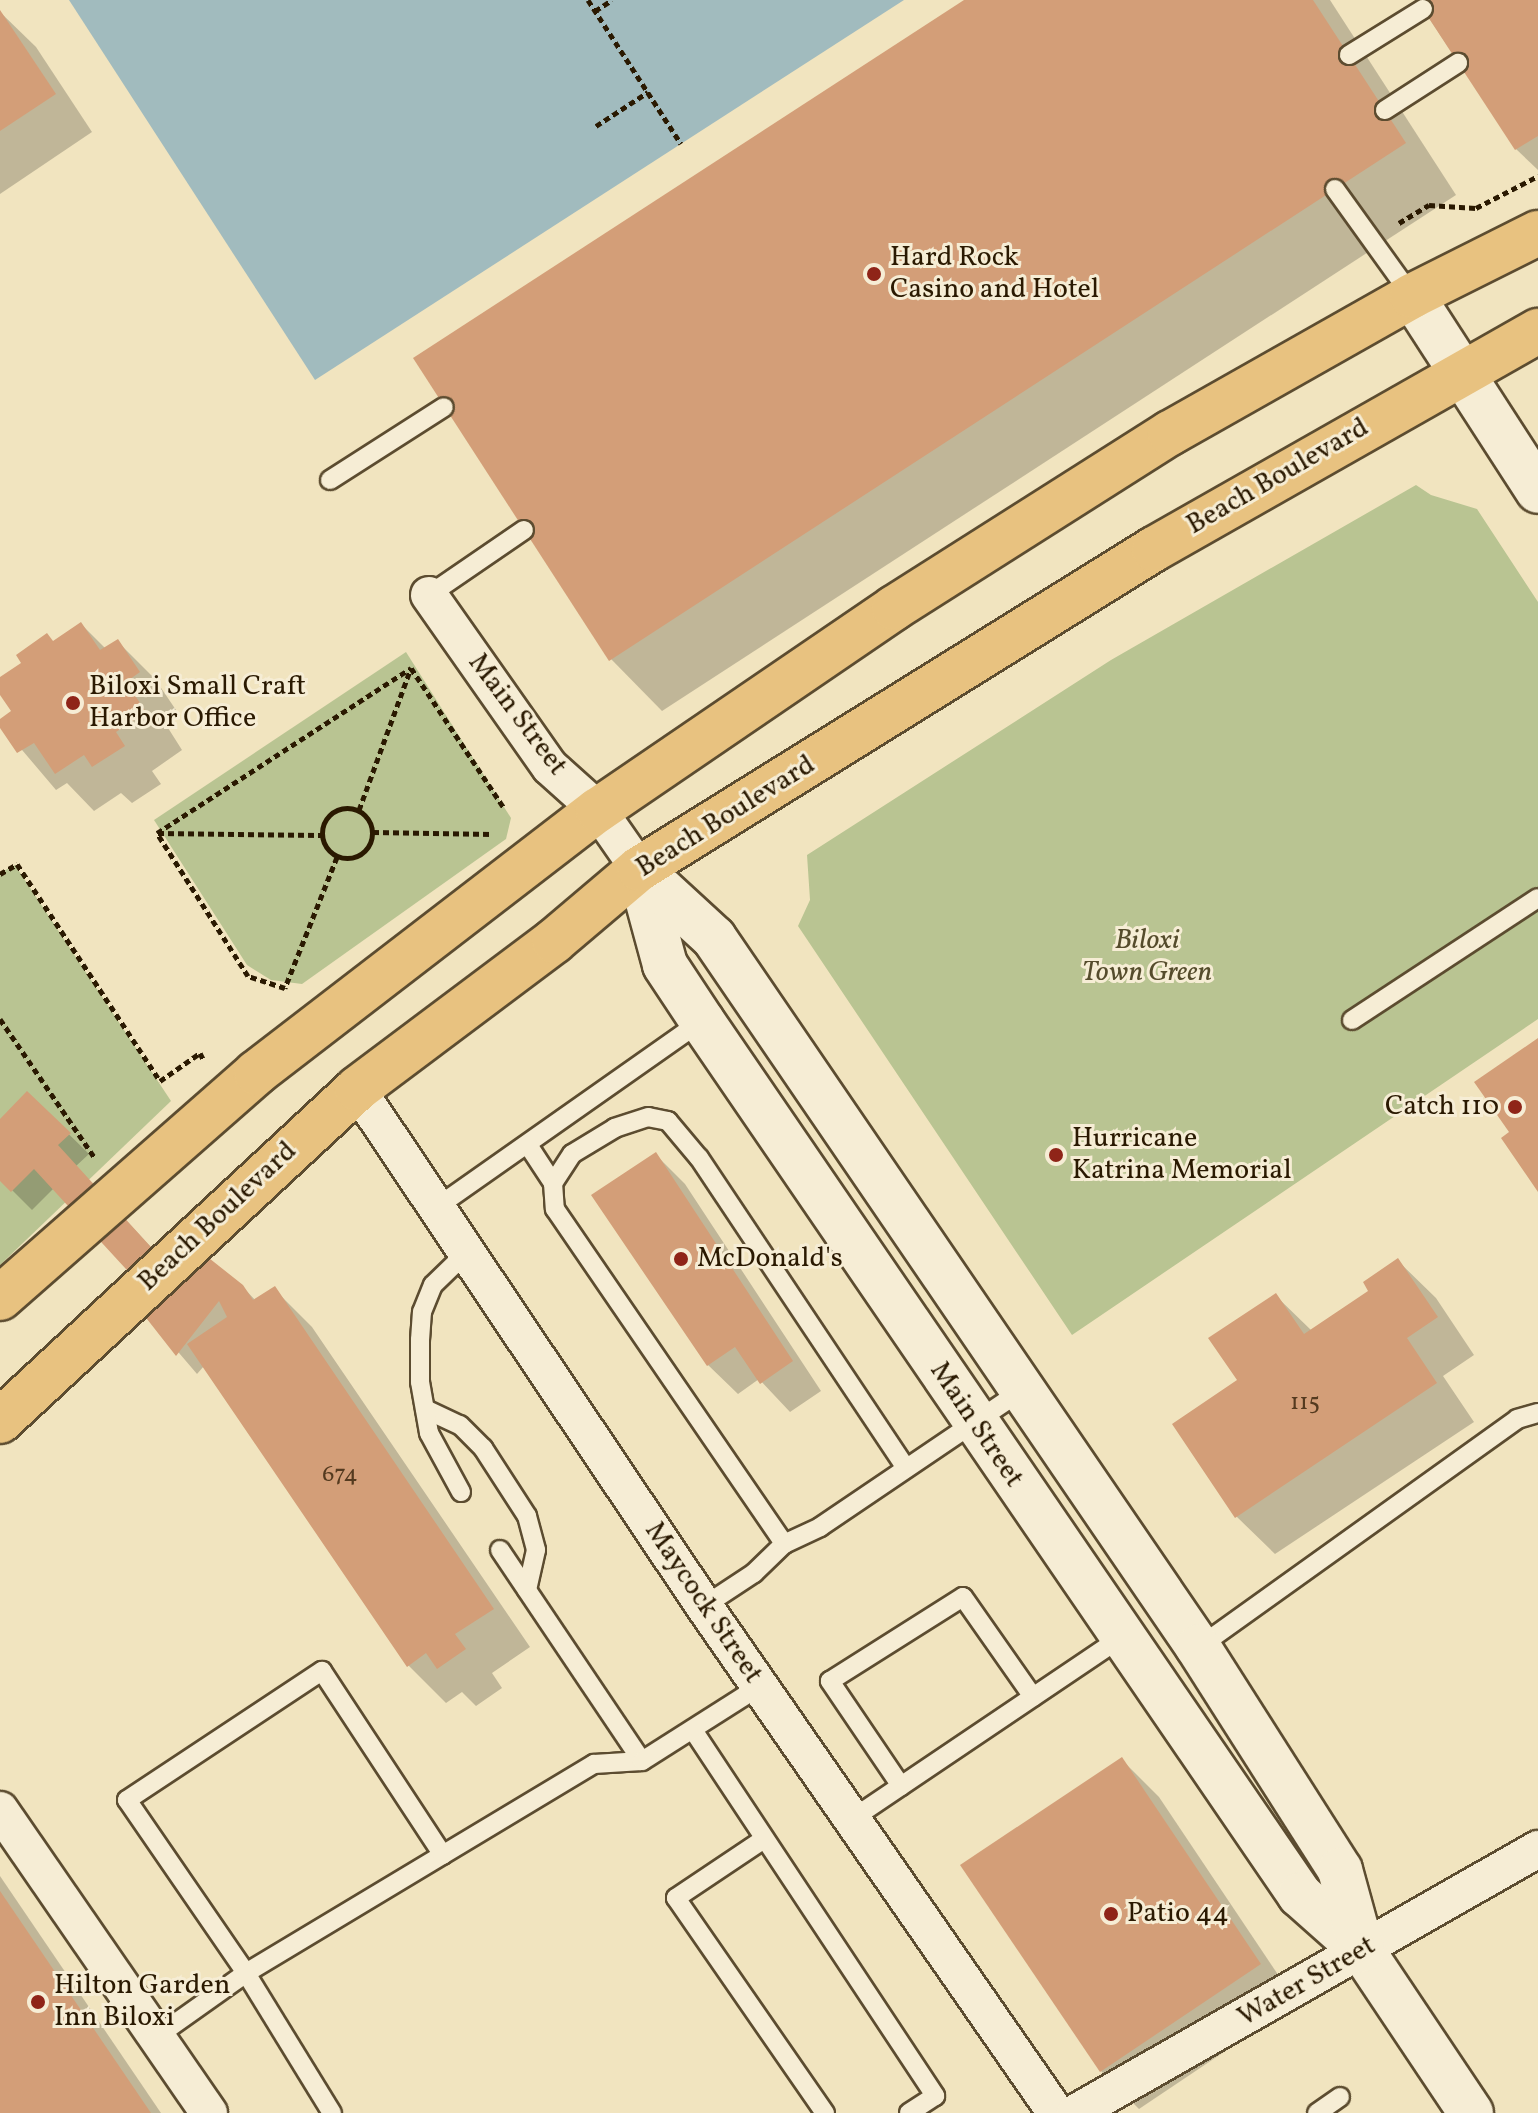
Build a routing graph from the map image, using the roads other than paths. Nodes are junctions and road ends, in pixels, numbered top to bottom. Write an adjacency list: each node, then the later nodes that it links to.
1 (1423, 9): 2 (lane)
2 (1349, 55)
3 (1458, 63): 4 (lane)
4 (1385, 110)
5 (1335, 189): 7 (lane)
6 (1538, 233): 7 (main road)
7 (1412, 296): 9 (street); 15 (main road)
8 (1538, 331): 9 (main road, Beach Boulevard)
9 (1461, 371): 12 (street); 16 (main road, Beach Boulevard)
10 (444, 407): 11 (lane)
11 (330, 480)
12 (1538, 491)
13 (524, 530): 14 (lane)
14 (429, 595): 15 (street, Main Street)
15 (598, 810): 16 (street, Main Street); 25 (main road)
16 (639, 869): 19 (street, Main Street); 20 (main road, Beach Boulevard); 26 (street, Main Street)
17 (1538, 898): 18 (lane)
18 (1352, 1020)
19 (702, 1021): 21 (lane); 30 (street, Main Street)
20 (357, 1089): 23 (street, Maycock Street); 29 (main road, Beach Boulevard)
21 (528, 1145): 22 (lane); 23 (lane)
22 (553, 1183): 31 (lane); 33 (lane)
23 (437, 1207): 24 (street, Maycock Street)
24 (467, 1252): 27 (lane); 36 (street, Maycock Street)
25 (0, 1298)
26 (1024, 1388): 30 (lane); 38 (street, Main Street)
27 (425, 1409): 32 (lane); 35 (lane)
28 (1538, 1413): 38 (lane)
29 (0, 1421)
30 (974, 1422): 31 (lane); 37 (street, Main Street)
31 (906, 1468): 33 (lane)
32 (461, 1492)
33 (784, 1544): 36 (lane)
34 (500, 1550): 35 (lane)
35 (527, 1590): 42 (lane)
36 (704, 1606): 39 (street, Maycock Street)
37 (1122, 1637): 40 (lane); 49 (street, Main Street)
38 (1198, 1647): 49 (street, Main Street)
39 (760, 1686): 41 (lane); 45 (street, Maycock Street)
40 (1033, 1697): 43 (lane); 43 (lane)
41 (693, 1730): 42 (lane); 46 (lane)
42 (642, 1761): 48 (lane)
43 (901, 1786): 45 (lane)
44 (0, 1810): 51 (street)
45 (852, 1819): 57 (street, Maycock Street)
46 (764, 1839): 55 (lane); 56 (lane)
47 (1538, 1849): 49 (street, Water Street)
48 (443, 1855): 50 (lane); 50 (lane)
49 (1362, 1950): 58 (street, Water Street); 60 (street, Main Street)
50 (246, 1973): 51 (lane); 54 (lane)
51 (156, 2037): 53 (street)
52 (1340, 2097): 59 (lane)
53 (209, 2113)
54 (332, 2113)
55 (825, 2113)
56 (909, 2113)
57 (1056, 2113)
58 (1075, 2113)
59 (1317, 2113)
60 (1471, 2113)

